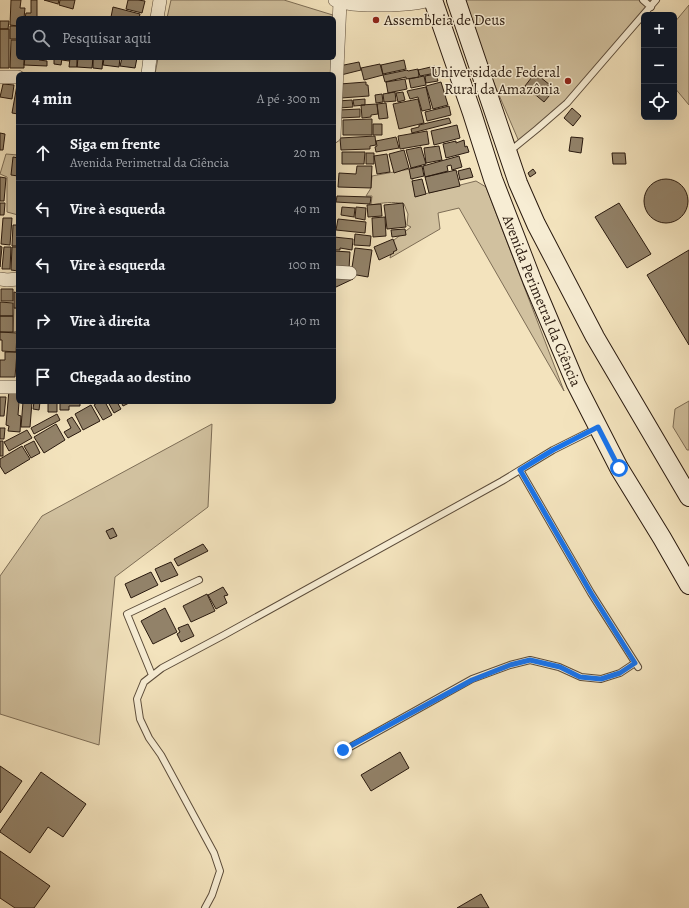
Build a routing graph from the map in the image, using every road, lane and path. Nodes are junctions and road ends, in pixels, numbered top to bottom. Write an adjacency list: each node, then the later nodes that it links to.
1 (160, 0): 9 (street)
2 (429, 0): 7 (street)
3 (433, 0): 24 (main road, Avenida Perimetral da Ciência)
4 (456, 0): 17 (main road, Avenida Perimetral da Ciência)
5 (643, 0): 8 (lane)
6 (656, 0): 8 (lane)
7 (337, 1): 10 (street)
8 (651, 7): 17 (lane)
9 (157, 16)
10 (336, 46)
11 (150, 60): 13 (street)
12 (336, 60): 14 (street)
13 (148, 72)
14 (335, 72)
15 (0, 77): 16 (street)
16 (16, 77)
17 (508, 154): 26 (main road, Avenida Perimetral da Ciência)
18 (336, 272): 19 (street)
19 (350, 272)
20 (0, 279): 21 (street)
21 (16, 279)
22 (0, 387): 23 (street)
23 (16, 387)
24 (598, 427): 25 (lane); 28 (main road, Avenida Perimetral da Ciência)
25 (520, 470): 29 (lane); 30 (lane)
26 (689, 497)
27 (199, 580): 29 (lane)
28 (689, 585)
29 (152, 675): 31 (lane)
30 (343, 750)
31 (205, 908)

